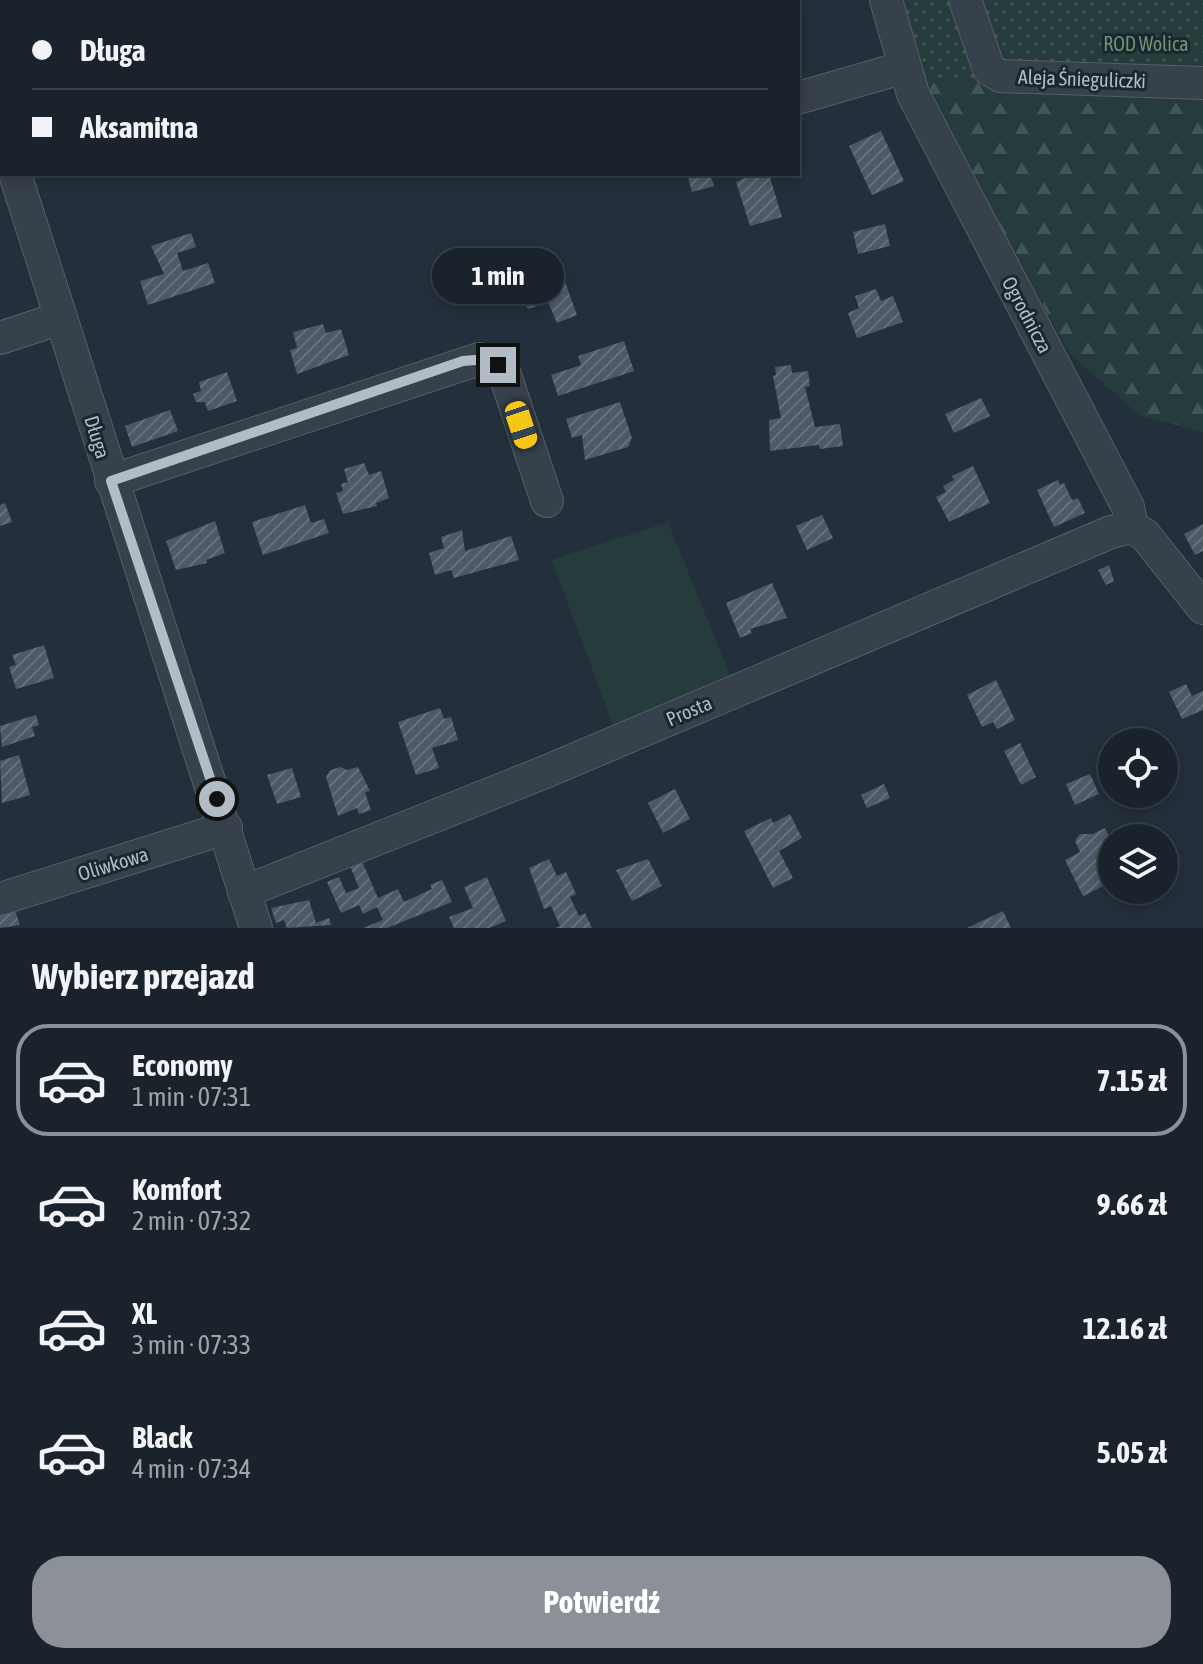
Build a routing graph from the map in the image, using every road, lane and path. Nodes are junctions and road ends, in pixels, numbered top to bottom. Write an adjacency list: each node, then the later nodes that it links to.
1 (886, 0): 3 (street, Ogrodnicza)
2 (965, 0): 4 (street, Aleja Śnieguliczki)
3 (905, 67): 5 (street); 11 (street, Ogrodnicza)
4 (1203, 83)
5 (800, 97)
6 (16, 176): 7 (street, Długa)
7 (61, 318): 8 (street); 9 (street, Długa)
8 (0, 338)
9 (111, 481): 10 (street); 13 (street, Długa)
10 (547, 501)
11 (1132, 527): 12 (street, Ogrodnicza); 14 (street, Prosta)
12 (1203, 608)
13 (226, 828): 14 (street, Długa); 15 (street, Oliwkowa)
14 (244, 892): 16 (street, Długa)
15 (0, 899)
16 (256, 928)

